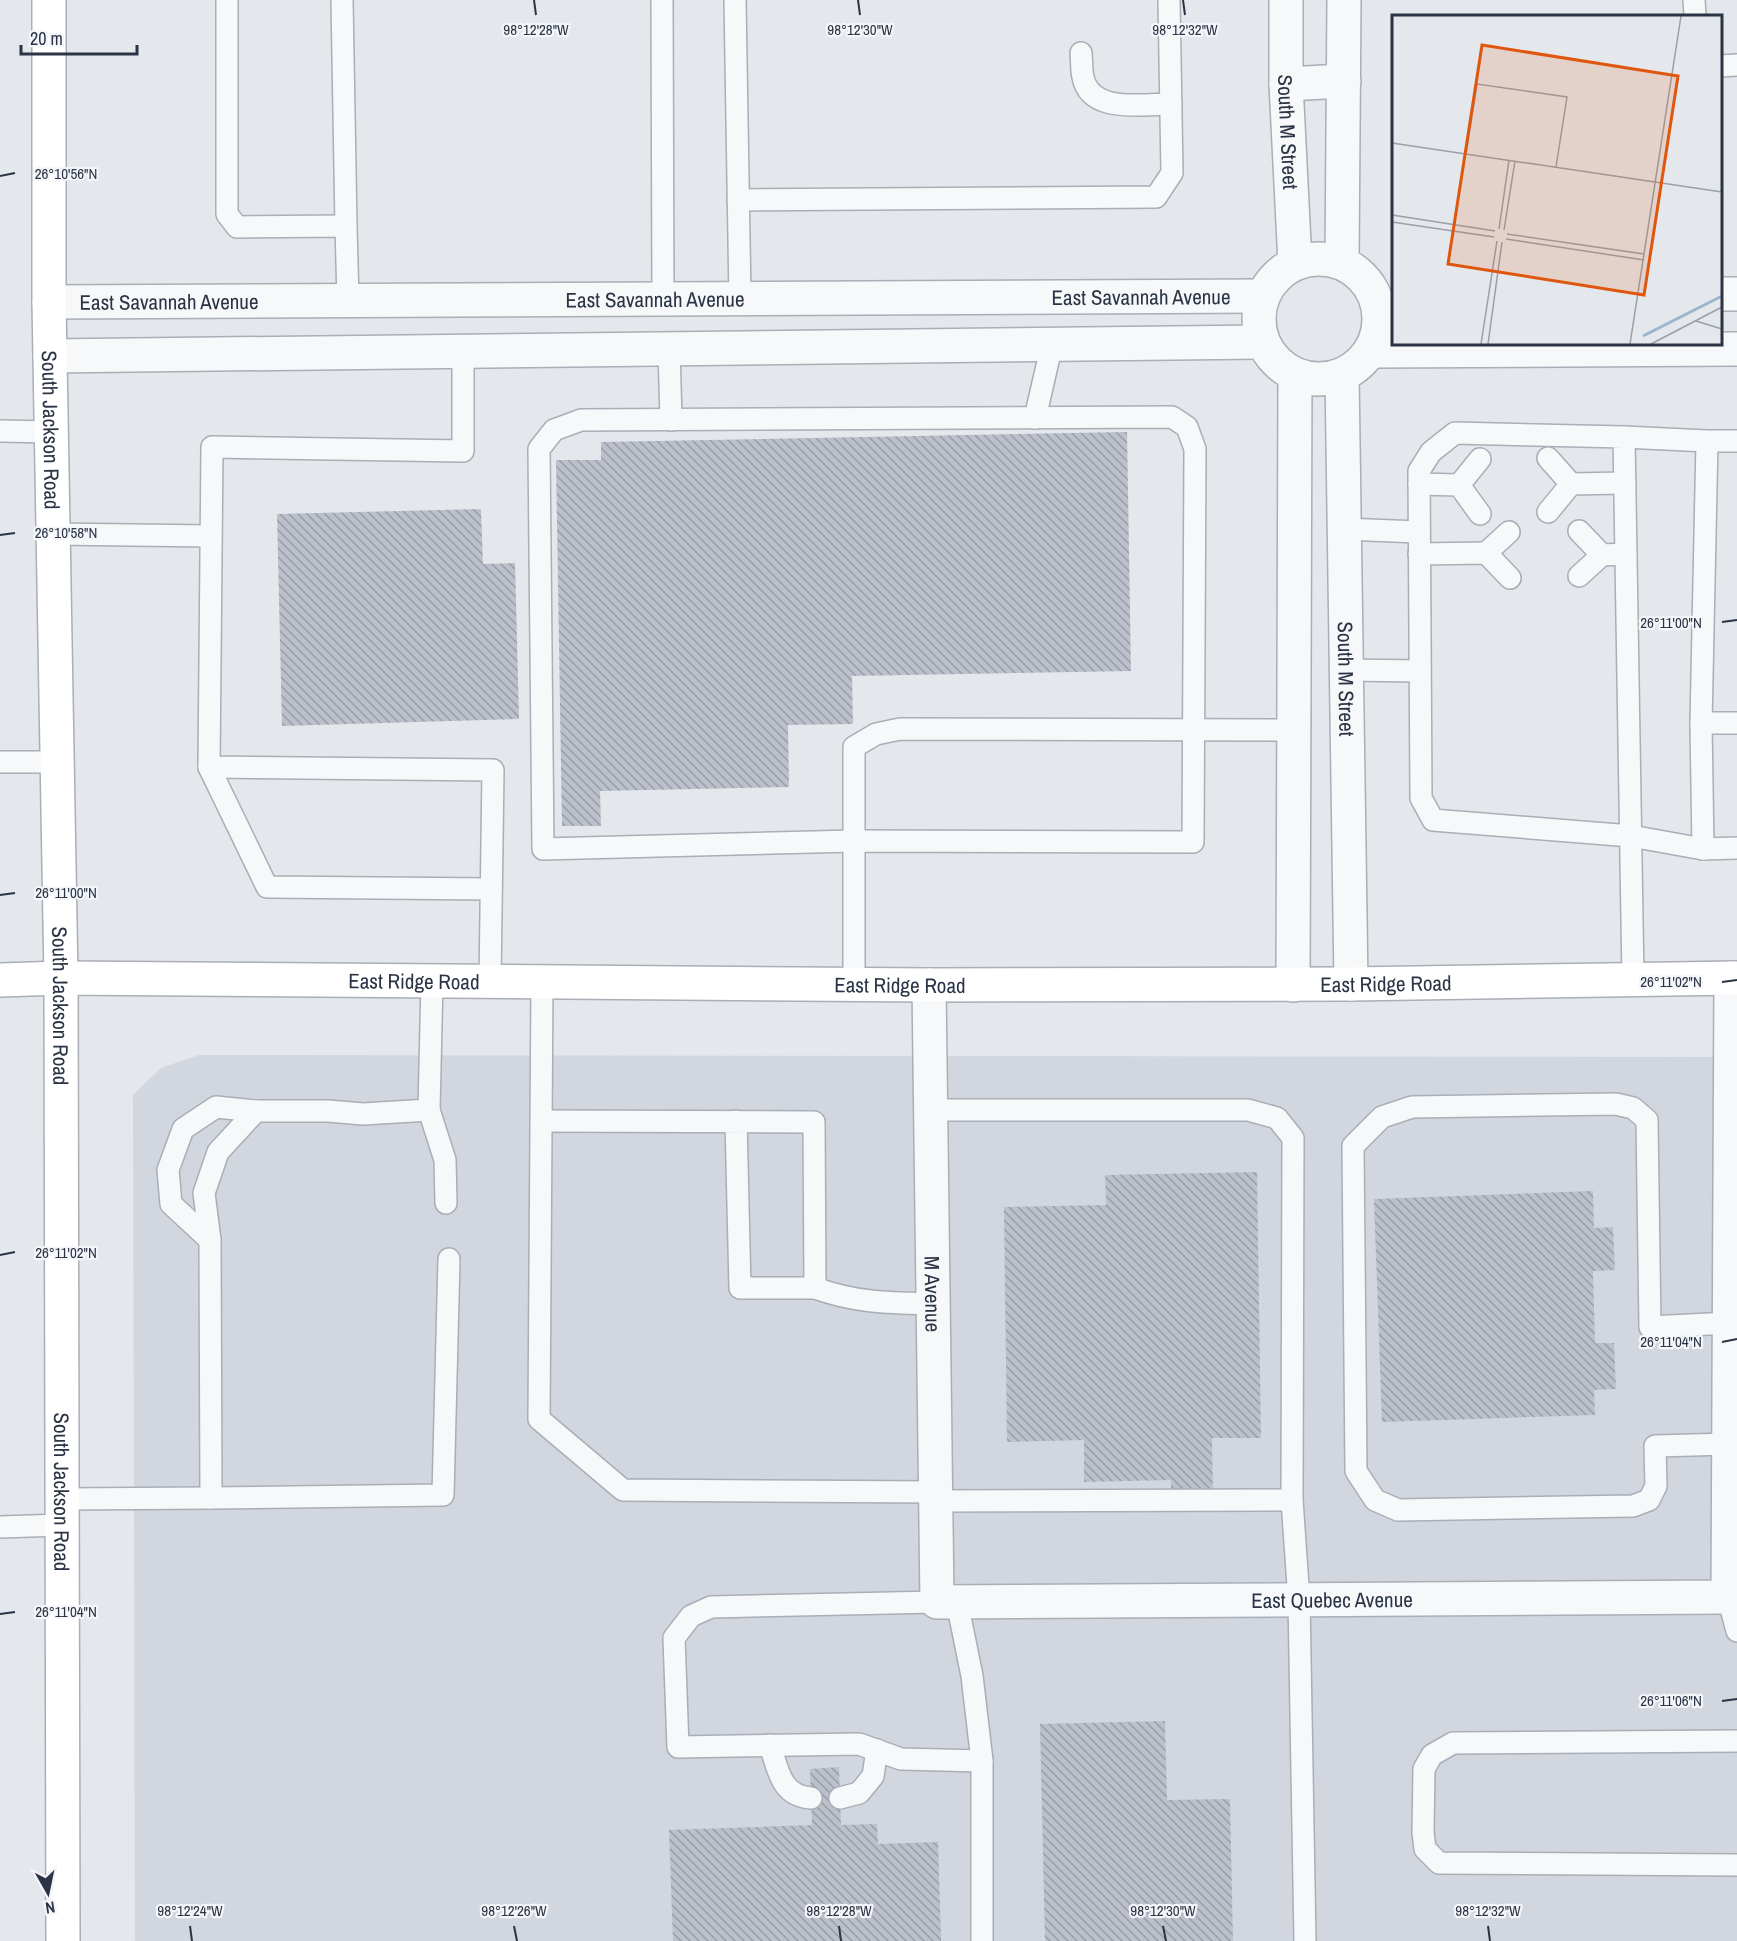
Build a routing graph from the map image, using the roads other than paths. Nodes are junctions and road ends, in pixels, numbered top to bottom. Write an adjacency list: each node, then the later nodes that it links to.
1 (49, 0): 27 (main road, South Jackson Road)
2 (226, 0): 18 (lane)
3 (342, 0): 18 (lane)
4 (662, 0): 24 (lane)
5 (735, 0): 17 (lane)
6 (1169, 0): 16 (lane)
7 (1286, 0): 15 (street, South M Street)
8 (1344, 0): 14 (street)
9 (1694, 0): 10 (lane)
10 (1695, 15)
11 (1081, 53): 16 (lane)
12 (1737, 65): 13 (lane)
13 (1722, 66)
14 (1344, 81): 15 (street); 20 (street)
15 (1286, 84): 19 (street, South M Street)
16 (1171, 104): 17 (lane)
17 (738, 201): 25 (lane)
18 (346, 226): 26 (lane)
19 (1295, 263): 20 (street); 22 (street, East Savannah Avenue)
20 (1342, 263): 21 (street)
21 (1384, 295): 34 (street)
22 (1262, 296): 23 (street, East Savannah Avenue); 28 (street, East Savannah Avenue)
23 (1055, 297): 25 (street, East Savannah Avenue); 29 (street)
24 (663, 298): 25 (street, East Savannah Avenue); 26 (street, East Savannah Avenue)
25 (724, 299): 31 (street)
26 (348, 301): 27 (street, East Savannah Avenue); 36 (street)
27 (49, 302): 37 (main road, South Jackson Road)
28 (1262, 342): 29 (street); 38 (street)
29 (1052, 344): 31 (street); 40 (lane)
30 (1705, 346): 32 (street); 34 (street)
31 (705, 349): 33 (street)
32 (1737, 349)
33 (669, 350): 35 (street); 41 (lane)
34 (1371, 351): 39 (street)
35 (463, 352): 36 (street); 61 (lane)
36 (348, 353): 37 (street)
37 (50, 356): 43 (main road, South Jackson Road)
38 (1295, 375): 39 (street); 75 (street)
39 (1342, 375): 56 (street, South M Street)
40 (1035, 418): 41 (lane); 74 (lane)
41 (671, 420): 80 (lane)
42 (0, 431): 43 (lane)
43 (51, 432): 60 (main road, South Jackson Road)
44 (1624, 437): 45 (lane); 49 (lane); 50 (lane)
45 (1707, 441): 46 (lane); 72 (lane)
46 (1737, 441)
47 (1548, 458): 52 (lane)
48 (1480, 459): 53 (lane)
49 (1625, 483): 52 (lane); 64 (lane)
50 (1419, 484): 53 (lane); 58 (lane)
51 (1548, 484): 52 (lane)
52 (1571, 484): 54 (lane)
53 (1469, 485): 55 (lane)
54 (1548, 512)
55 (1479, 514)
56 (1344, 529): 58 (lane); 70 (street, South M Street)
57 (1579, 531): 67 (lane)
58 (1419, 532): 63 (lane)
59 (1509, 532): 62 (lane)
60 (53, 534): 61 (lane); 77 (main road, South Jackson Road)
61 (211, 536): 78 (lane)
62 (1486, 553): 63 (lane); 65 (lane); 69 (lane)
63 (1419, 554): 71 (lane)
64 (1626, 554): 67 (lane); 79 (lane)
65 (1510, 555)
66 (1578, 555): 67 (lane)
67 (1602, 555): 68 (lane)
68 (1579, 576)
69 (1510, 578)
70 (1346, 670): 71 (lane); 91 (street, South M Street)
71 (1420, 671): 79 (lane)
72 (1701, 723): 73 (lane); 82 (lane)
73 (1737, 723)
74 (1192, 730): 75 (lane); 80 (lane); 80 (lane)
75 (1294, 730): 94 (street)
76 (0, 762): 77 (lane)
77 (58, 762): 84 (main road, South Jackson Road)
78 (209, 767): 83 (lane); 83 (lane)
79 (1631, 836): 82 (lane); 87 (lane)
80 (854, 841): 92 (lane)
81 (1737, 848): 82 (lane)
82 (1702, 849)
83 (491, 889): 89 (lane)
84 (62, 978): 86 (main road, East Ridge Road); 88 (main road, East Ridge Road); 111 (main road, South Jackson Road)
85 (1734, 978): 87 (main road, East Ridge Road); 101 (street)
86 (0, 980)
87 (1633, 980): 91 (main road, East Ridge Road)
88 (432, 981): 89 (main road, East Ridge Road); 95 (lane)
89 (489, 982): 90 (main road, East Ridge Road)
90 (542, 982): 92 (main road, East Ridge Road); 98 (lane)
91 (1351, 984): 94 (main road, East Ridge Road)
92 (854, 985): 93 (main road, East Ridge Road)
93 (929, 985): 94 (main road, East Ridge Road); 96 (street, M Avenue)
94 (1293, 985)
95 (429, 1110): 97 (lane); 100 (lane)
96 (931, 1110): 105 (street, M Avenue); 110 (lane)
97 (256, 1111): 102 (lane); 102 (lane)
98 (541, 1121): 99 (lane); 108 (lane)
99 (736, 1121): 104 (lane); 104 (lane)
100 (446, 1203)
101 (1733, 1233): 106 (street)
102 (210, 1240): 109 (lane)
103 (449, 1259): 109 (lane)
104 (815, 1288): 105 (lane)
105 (934, 1304): 108 (street, M Avenue)
106 (1729, 1323): 107 (street); 107 (lane)
107 (1729, 1444): 112 (street)
108 (936, 1496): 110 (lane); 116 (street, M Avenue)
109 (212, 1498): 111 (lane)
110 (1292, 1500): 115 (lane)
111 (62, 1512): 113 (lane); 125 (main road, South Jackson Road)
112 (1733, 1514): 114 (street)
113 (0, 1527)
114 (1731, 1587): 115 (street, East Quebec Avenue); 117 (lane)
115 (1299, 1600): 116 (street, East Quebec Avenue); 127 (lane)
116 (947, 1602): 119 (lane); 121 (lane)
117 (1737, 1631)
118 (1737, 1741): 124 (lane)
119 (770, 1745): 120 (lane); 122 (lane)
120 (877, 1750): 121 (lane); 123 (lane)
121 (982, 1761): 126 (lane)
122 (811, 1798)
123 (840, 1798)
124 (1737, 1865)
125 (63, 1941)
126 (982, 1941)
127 (1305, 1941)

